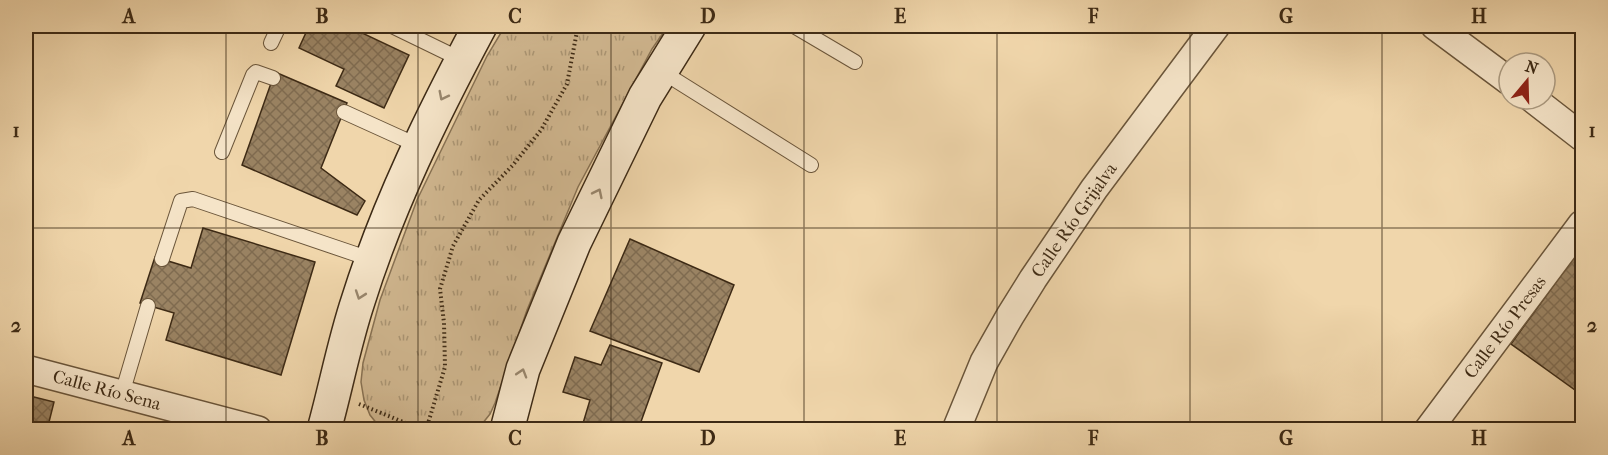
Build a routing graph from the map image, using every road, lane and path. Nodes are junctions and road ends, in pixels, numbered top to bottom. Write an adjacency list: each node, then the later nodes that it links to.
1 (279, 26): 9 (lane)
2 (392, 26): 10 (lane)
3 (480, 26): 10 (main road)
4 (578, 26): 31 (path)
5 (689, 26): 12 (main road)
6 (794, 26): 11 (lane)
7 (1216, 26): 33 (street, Calle Río Grijalva)
8 (1435, 26): 13 (street)
9 (271, 43)
10 (462, 60): 18 (main road, one-way to 18)
11 (855, 62)
12 (661, 71): 20 (lane); 32 (main road, one-way to 12)
13 (1497, 72)
14 (273, 78): 19 (lane)
15 (1548, 111): 17 (street)
16 (344, 112): 18 (lane)
17 (1582, 137)
18 (419, 146): 23 (main road)
19 (222, 152)
20 (811, 165)
21 (1582, 224): 28 (street, Calle Río Presas)
22 (162, 259): 23 (lane)
23 (373, 260): 30 (main road, one-way to 30)
24 (148, 306): 26 (lane)
25 (26, 369): 26 (street, Calle Río Sena)
26 (122, 394): 29 (street, Calle Río Sena)
27 (358, 404): 31 (path)
28 (1439, 426)
29 (258, 429)
30 (324, 429)
31 (424, 429)
32 (507, 429)
33 (956, 429)

